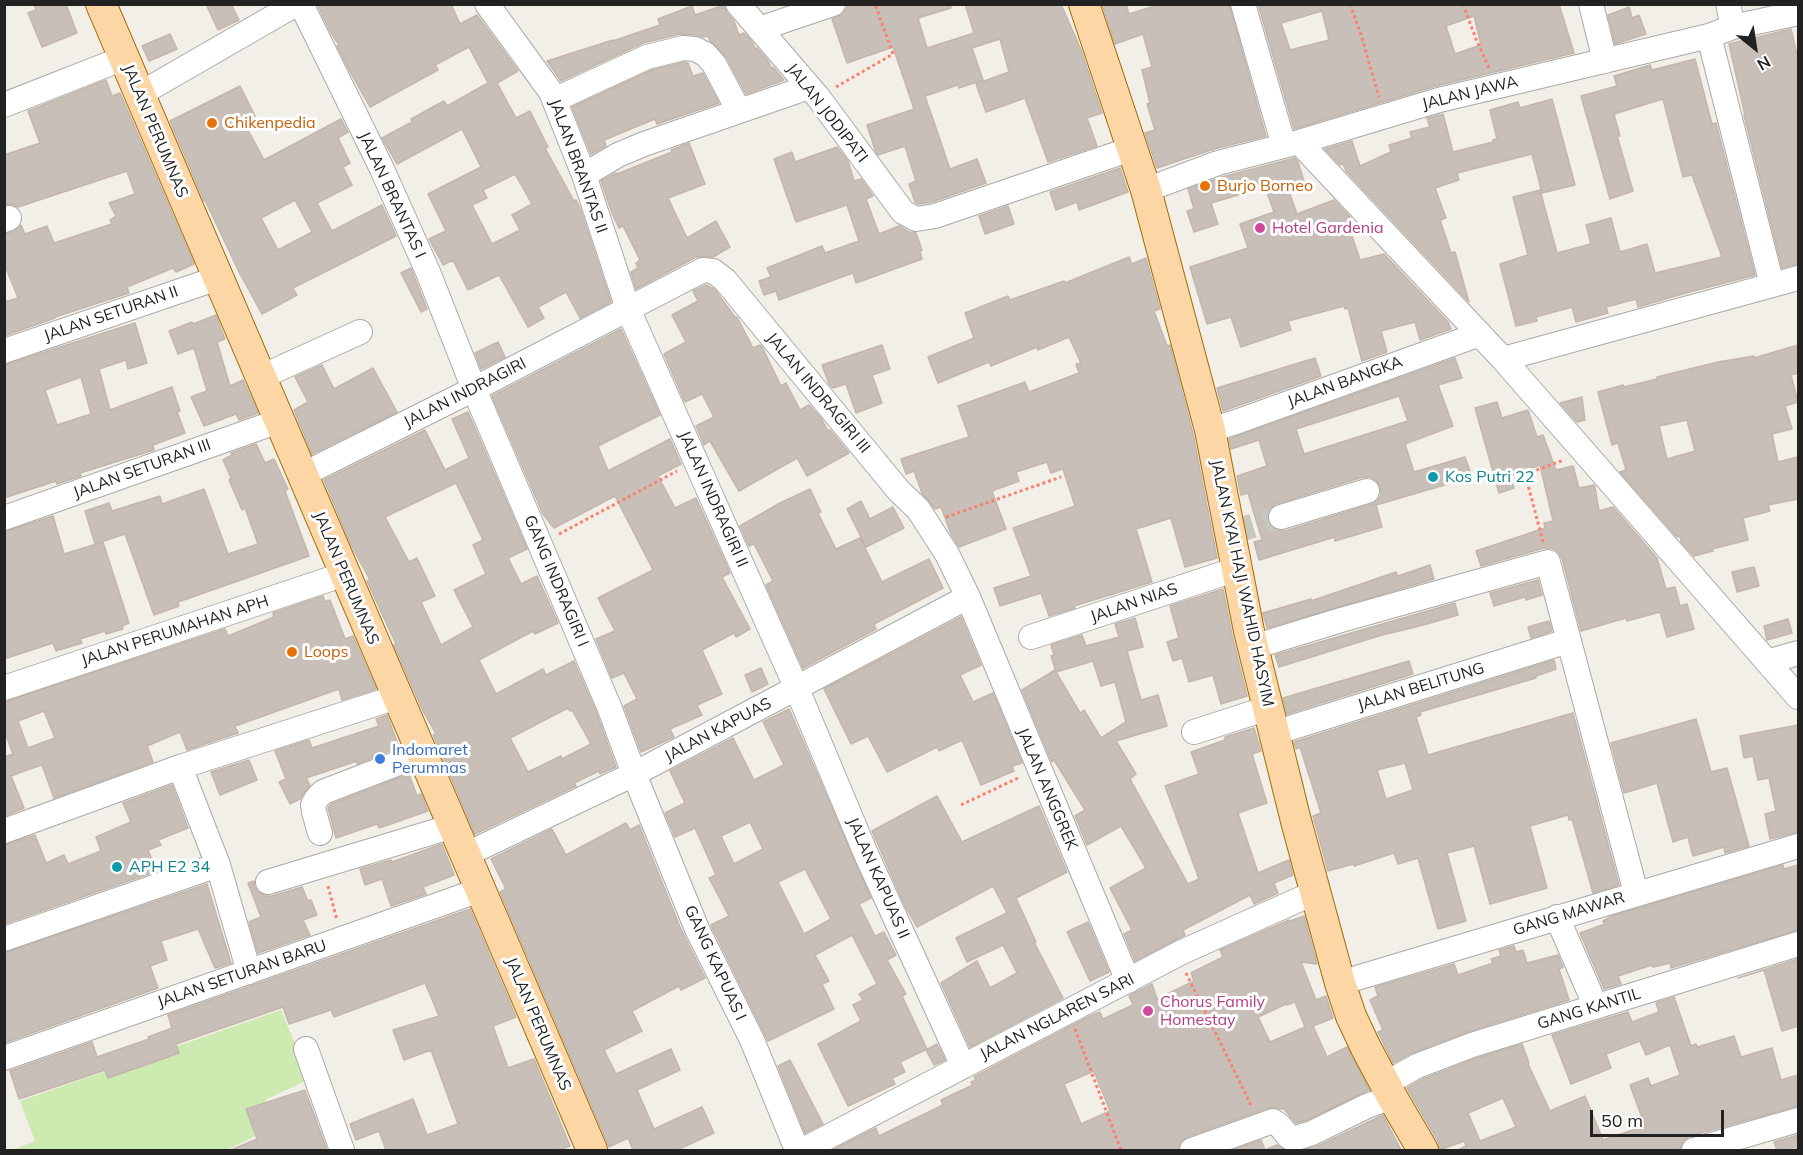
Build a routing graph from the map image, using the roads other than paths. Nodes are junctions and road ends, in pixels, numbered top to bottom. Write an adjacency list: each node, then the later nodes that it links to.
1 (101, 4): 14 (main road, JALAN PERUMNAS)
2 (296, 4): 17 (street)
3 (301, 4): 34 (street, JALAN BRANTAS I)
4 (487, 4): 18 (street, JALAN BRANTAS II)
5 (738, 4): 12 (street, JALAN JODIPATI)
6 (833, 4): 12 (street)
7 (1084, 4): 22 (main road, JALAN KYAI HAJI WAHID HASYIM)
8 (1243, 4): 21 (street)
9 (1591, 4): 15 (street)
10 (1798, 13): 11 (street, JALAN JAWA)
11 (1731, 16): 13 (street, JALAN JAWA)
12 (759, 29): 16 (street, JALAN JODIPATI)
13 (1709, 36): 15 (street, JALAN JAWA); 27 (street)
14 (124, 58): 17 (main road, JALAN PERUMNAS); 19 (street)
15 (1605, 61): 21 (street, JALAN JAWA)
16 (814, 92): 20 (street); 22 (street, JALAN JODIPATI)
17 (140, 94): 25 (main road, JALAN PERUMNAS)
18 (554, 100): 20 (street); 23 (street, JALAN BRANTAS II)
19 (4, 105)
20 (739, 111): 23 (street)
21 (1292, 144): 24 (street, JALAN JAWA); 30 (street)
22 (1131, 149): 24 (main road, JALAN KYAI HAJI WAHID HASYIM)
23 (584, 175): 28 (street, JALAN BRANTAS II)
24 (1146, 190): 36 (main road, JALAN KYAI HAJI WAHID HASYIM)
25 (218, 278): 31 (street, JALAN SETURAN II); 33 (main road, JALAN PERUMNAS)
26 (1798, 278): 27 (street)
27 (1772, 285): 32 (street)
28 (628, 309): 34 (street, JALAN INDRAGIRI); 43 (street, JALAN INDRAGIRI III); 50 (street, JALAN INDRAGIRI II)
29 (360, 332): 33 (street)
30 (1480, 334): 32 (street); 36 (street, JALAN BANGKA)
31 (4, 351)
32 (1503, 359): 48 (street)
33 (261, 376): 35 (main road, JALAN PERUMNAS)
34 (474, 389): 37 (street, JALAN INDRAGIRI); 57 (street, GANG INDRAGIRI I)
35 (279, 421): 37 (main road, JALAN PERUMNAS); 40 (street, JALAN SETURAN III)
36 (1210, 430): 41 (main road, JALAN KYAI HAJI WAHID HASYIM)
37 (303, 476): 42 (main road, JALAN PERUMNAS)
38 (1367, 491): 39 (street)
39 (1281, 517)
40 (4, 518)
41 (1237, 569): 44 (street, JALAN NIAS); 46 (main road, JALAN KYAI HAJI WAHID HASYIM)
42 (345, 574): 49 (street, JALAN PERUMAHAN APH); 51 (main road, JALAN PERUMNAS)
43 (968, 597): 50 (street, JALAN KAPUAS); 72 (street, JALAN ANGGREK)
44 (1031, 637)
45 (1568, 641): 46 (street); 53 (street, JALAN BELITUNG); 67 (street)
46 (1253, 647): 53 (main road, JALAN KYAI HAJI WAHID HASYIM)
47 (1798, 652): 48 (street)
48 (1767, 662): 52 (street)
49 (4, 688)
50 (797, 689): 57 (street, JALAN KAPUAS); 77 (street, JALAN KAPUAS II)
51 (397, 697): 55 (main road, JALAN PERUMNAS); 56 (street)
52 (1798, 697)
53 (1271, 720): 54 (street, JALAN BELITUNG); 66 (main road, JALAN KYAI HAJI WAHID HASYIM)
54 (1194, 732)
55 (422, 754): 58 (main road, JALAN PERUMNAS); 60 (street)
56 (180, 766): 59 (street); 63 (street)
57 (634, 774): 62 (street, JALAN KAPUAS); 82 (street, GANG KAPUAS I)
58 (453, 826): 62 (main road, JALAN PERUMNAS); 64 (street)
59 (4, 831)
60 (320, 833)
61 (1798, 846): 67 (street, GANG MAWAR)
62 (465, 855): 65 (main road, JALAN PERUMNAS)
63 (218, 865): 69 (street); 71 (street)
64 (268, 882)
65 (480, 890): 71 (street, JALAN SETURAN BARU); 81 (main road, JALAN PERUMNAS)
66 (1316, 892): 72 (street, JALAN NGLAREN SARI); 73 (main road, JALAN KYAI HAJI WAHID HASYIM)
67 (1636, 893): 68 (street, GANG MAWAR)
68 (1557, 917): 73 (street, GANG MAWAR); 74 (street)
69 (4, 939)
70 (1798, 944): 74 (street, GANG KANTIL)
71 (249, 972): 76 (street, JALAN SETURAN BARU)
72 (1128, 981): 77 (street, JALAN NGLAREN SARI)
73 (1340, 983): 78 (main road, JALAN KYAI HAJI WAHID HASYIM)
74 (1596, 1007): 78 (street, GANG KANTIL)
75 (306, 1049): 80 (street)
76 (4, 1058)
77 (963, 1066): 83 (street, JALAN NGLAREN SARI)
78 (1388, 1091): 84 (street, GANG KANTIL); 85 (main road, JALAN KYAI HAJI WAHID HASYIM)
79 (1798, 1120): 86 (street)
80 (342, 1150)
81 (592, 1150)
82 (797, 1150)
83 (803, 1150)
84 (1192, 1150)
85 (1423, 1150)
86 (1694, 1150)

